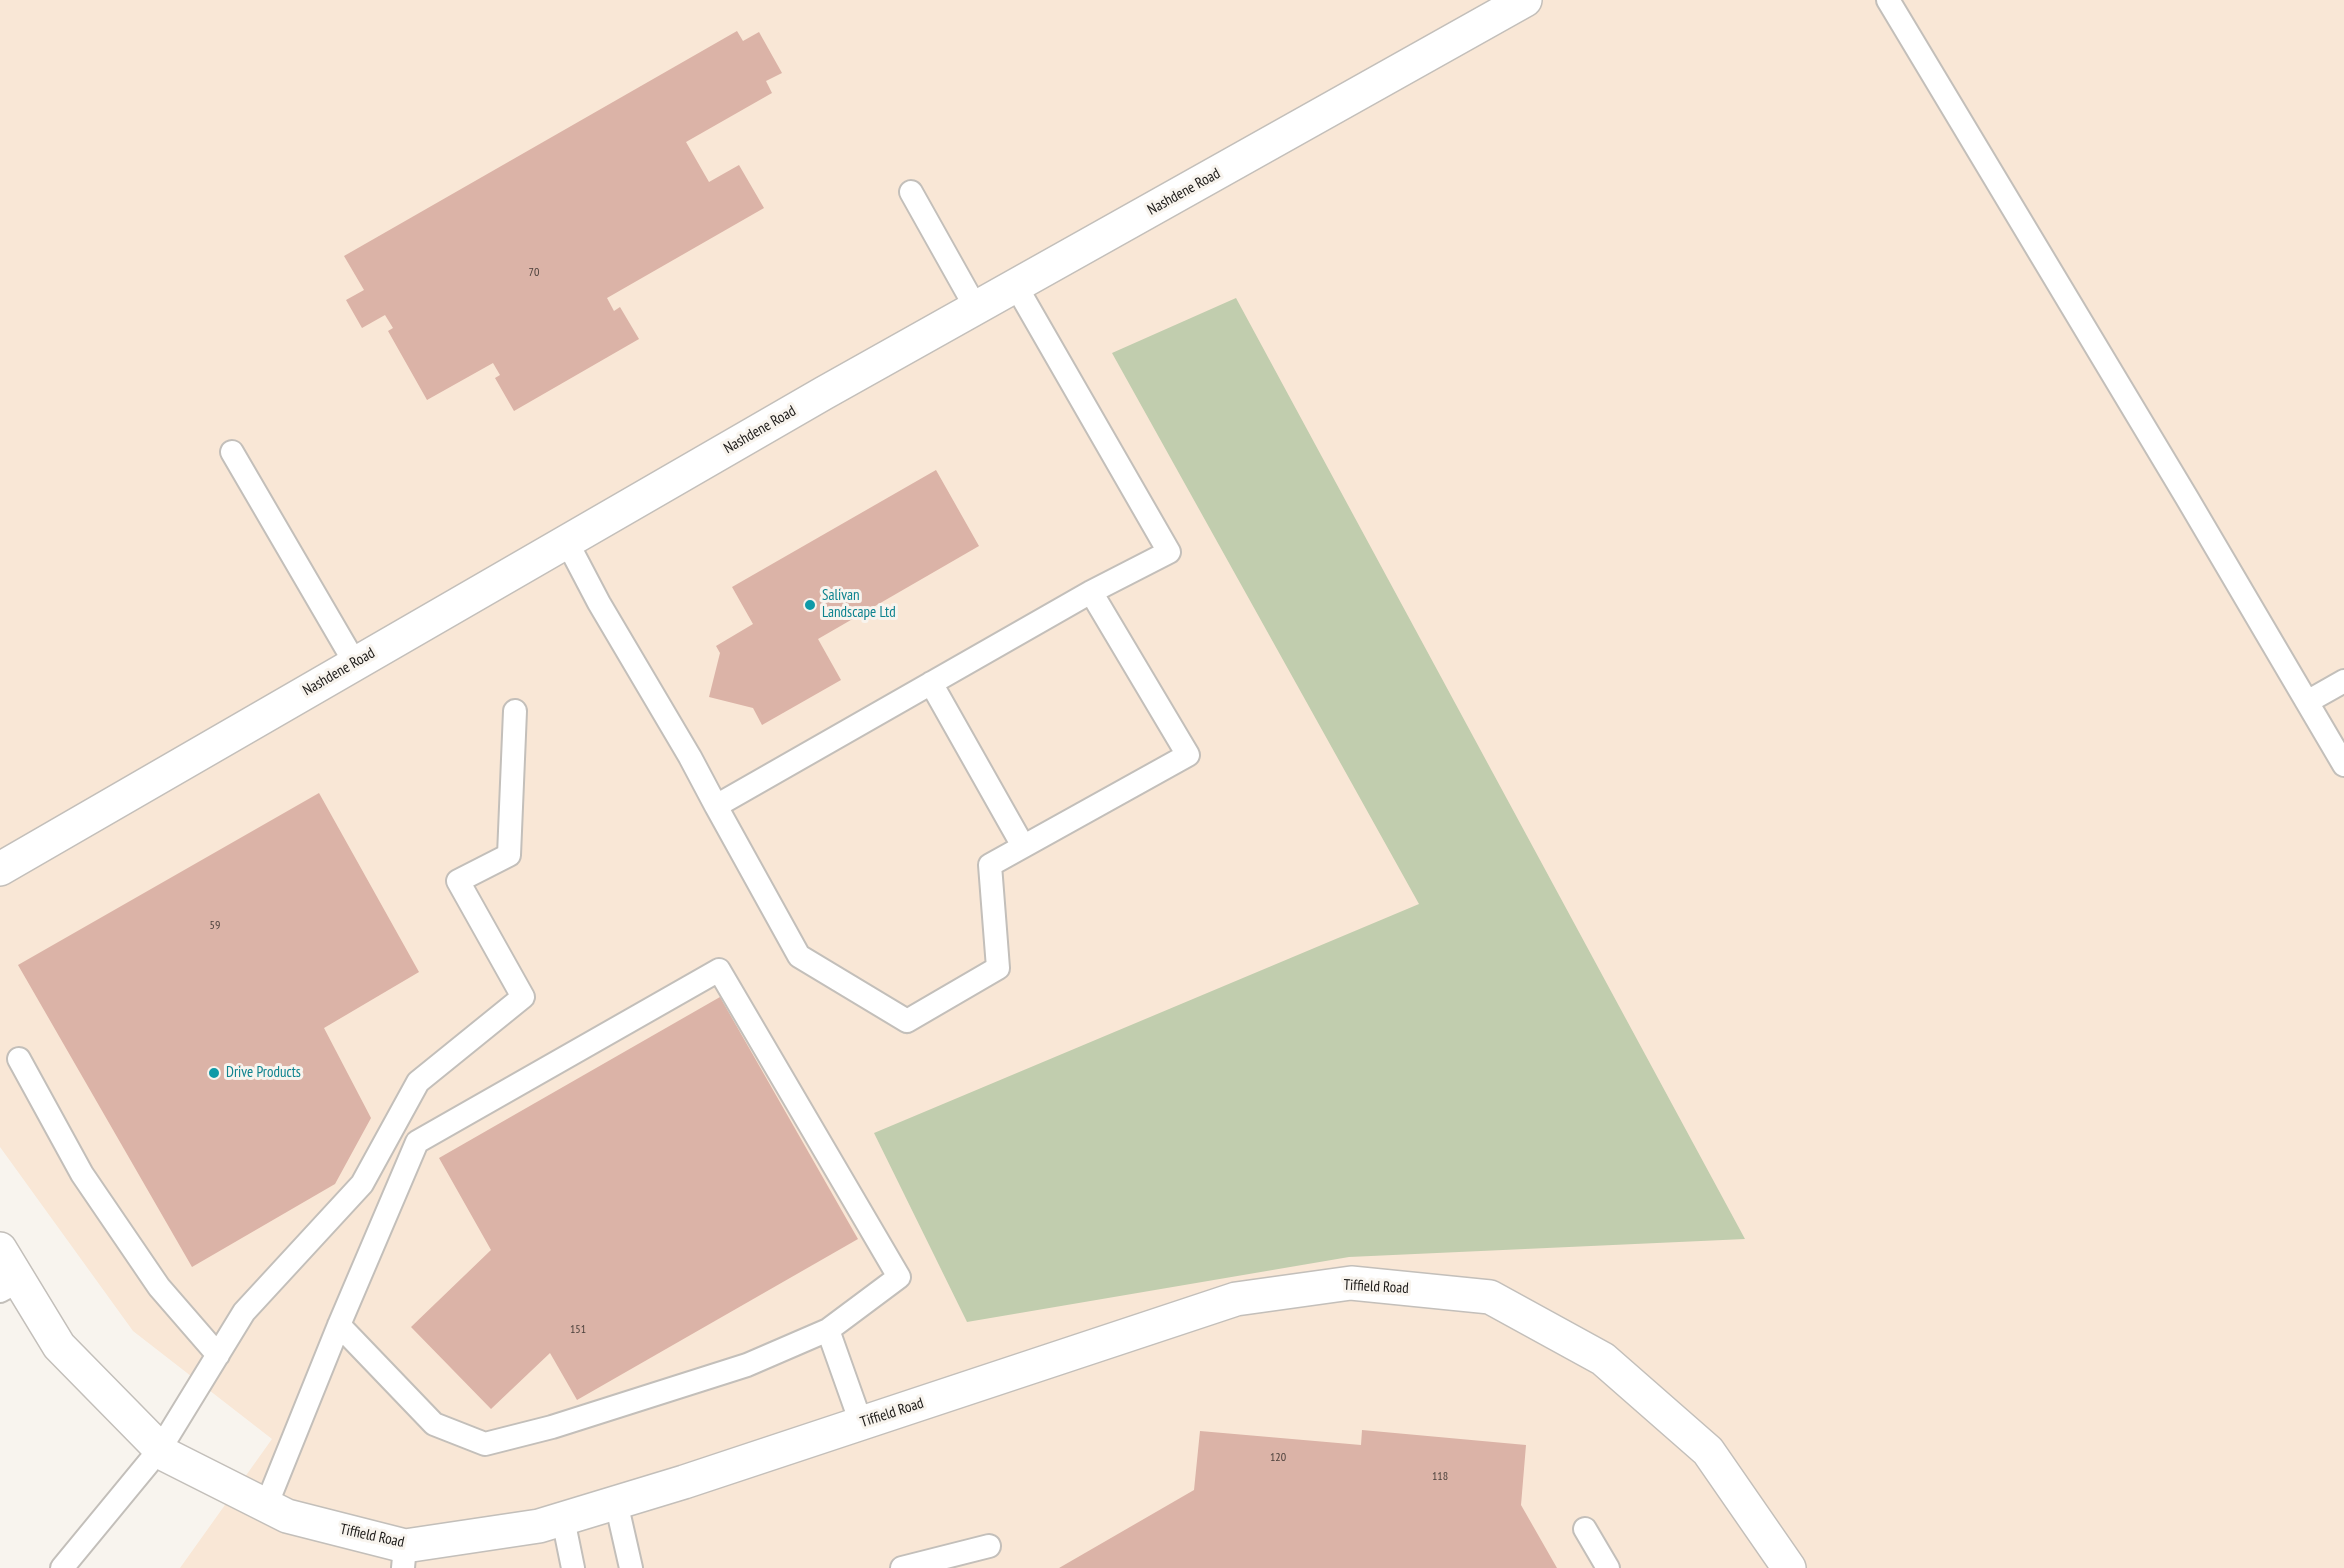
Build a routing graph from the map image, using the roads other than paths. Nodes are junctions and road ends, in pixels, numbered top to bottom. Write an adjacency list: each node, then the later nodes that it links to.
1 (1525, 0): 4 (street, Nashdene Road)
2 (1888, 0): 12 (lane)
3 (911, 192): 5 (lane)
4 (1016, 286): 5 (street, Nashdene Road); 8 (lane)
5 (976, 308): 7 (street, Nashdene Road)
6 (232, 452): 9 (lane)
7 (567, 542): 9 (street, Nashdene Road); 15 (lane)
8 (1091, 592): 11 (lane); 16 (lane)
9 (355, 663): 17 (street, Nashdene Road)
10 (2344, 681): 12 (lane)
11 (931, 683): 15 (lane); 16 (lane)
12 (2307, 702): 14 (lane)
13 (515, 711): 23 (lane)
14 (2344, 765)
15 (716, 806): 16 (lane)
16 (1023, 846)
17 (0, 869)
18 (19, 1059): 23 (lane)
19 (0, 1249): 20 (street, Tiffield Road)
20 (10, 1286): 25 (street, Tiffield Road)
21 (339, 1325): 22 (lane); 22 (lane); 27 (lane)
22 (828, 1330): 24 (lane)
23 (218, 1355): 25 (lane)
24 (861, 1423): 26 (street, Tiffield Road); 37 (street, Tiffield Road)
25 (160, 1449): 27 (street, Tiffield Road); 32 (lane)
26 (616, 1502): 28 (street, Tiffield Road); 34 (lane)
27 (266, 1506): 31 (street, Tiffield Road)
28 (563, 1519): 31 (street, Tiffield Road); 33 (lane)
29 (1585, 1529): 36 (lane)
30 (989, 1546): 35 (lane)
31 (404, 1557)
32 (62, 1568)
33 (573, 1568)
34 (631, 1568)
35 (902, 1568)
36 (1608, 1568)
37 (1789, 1568)

